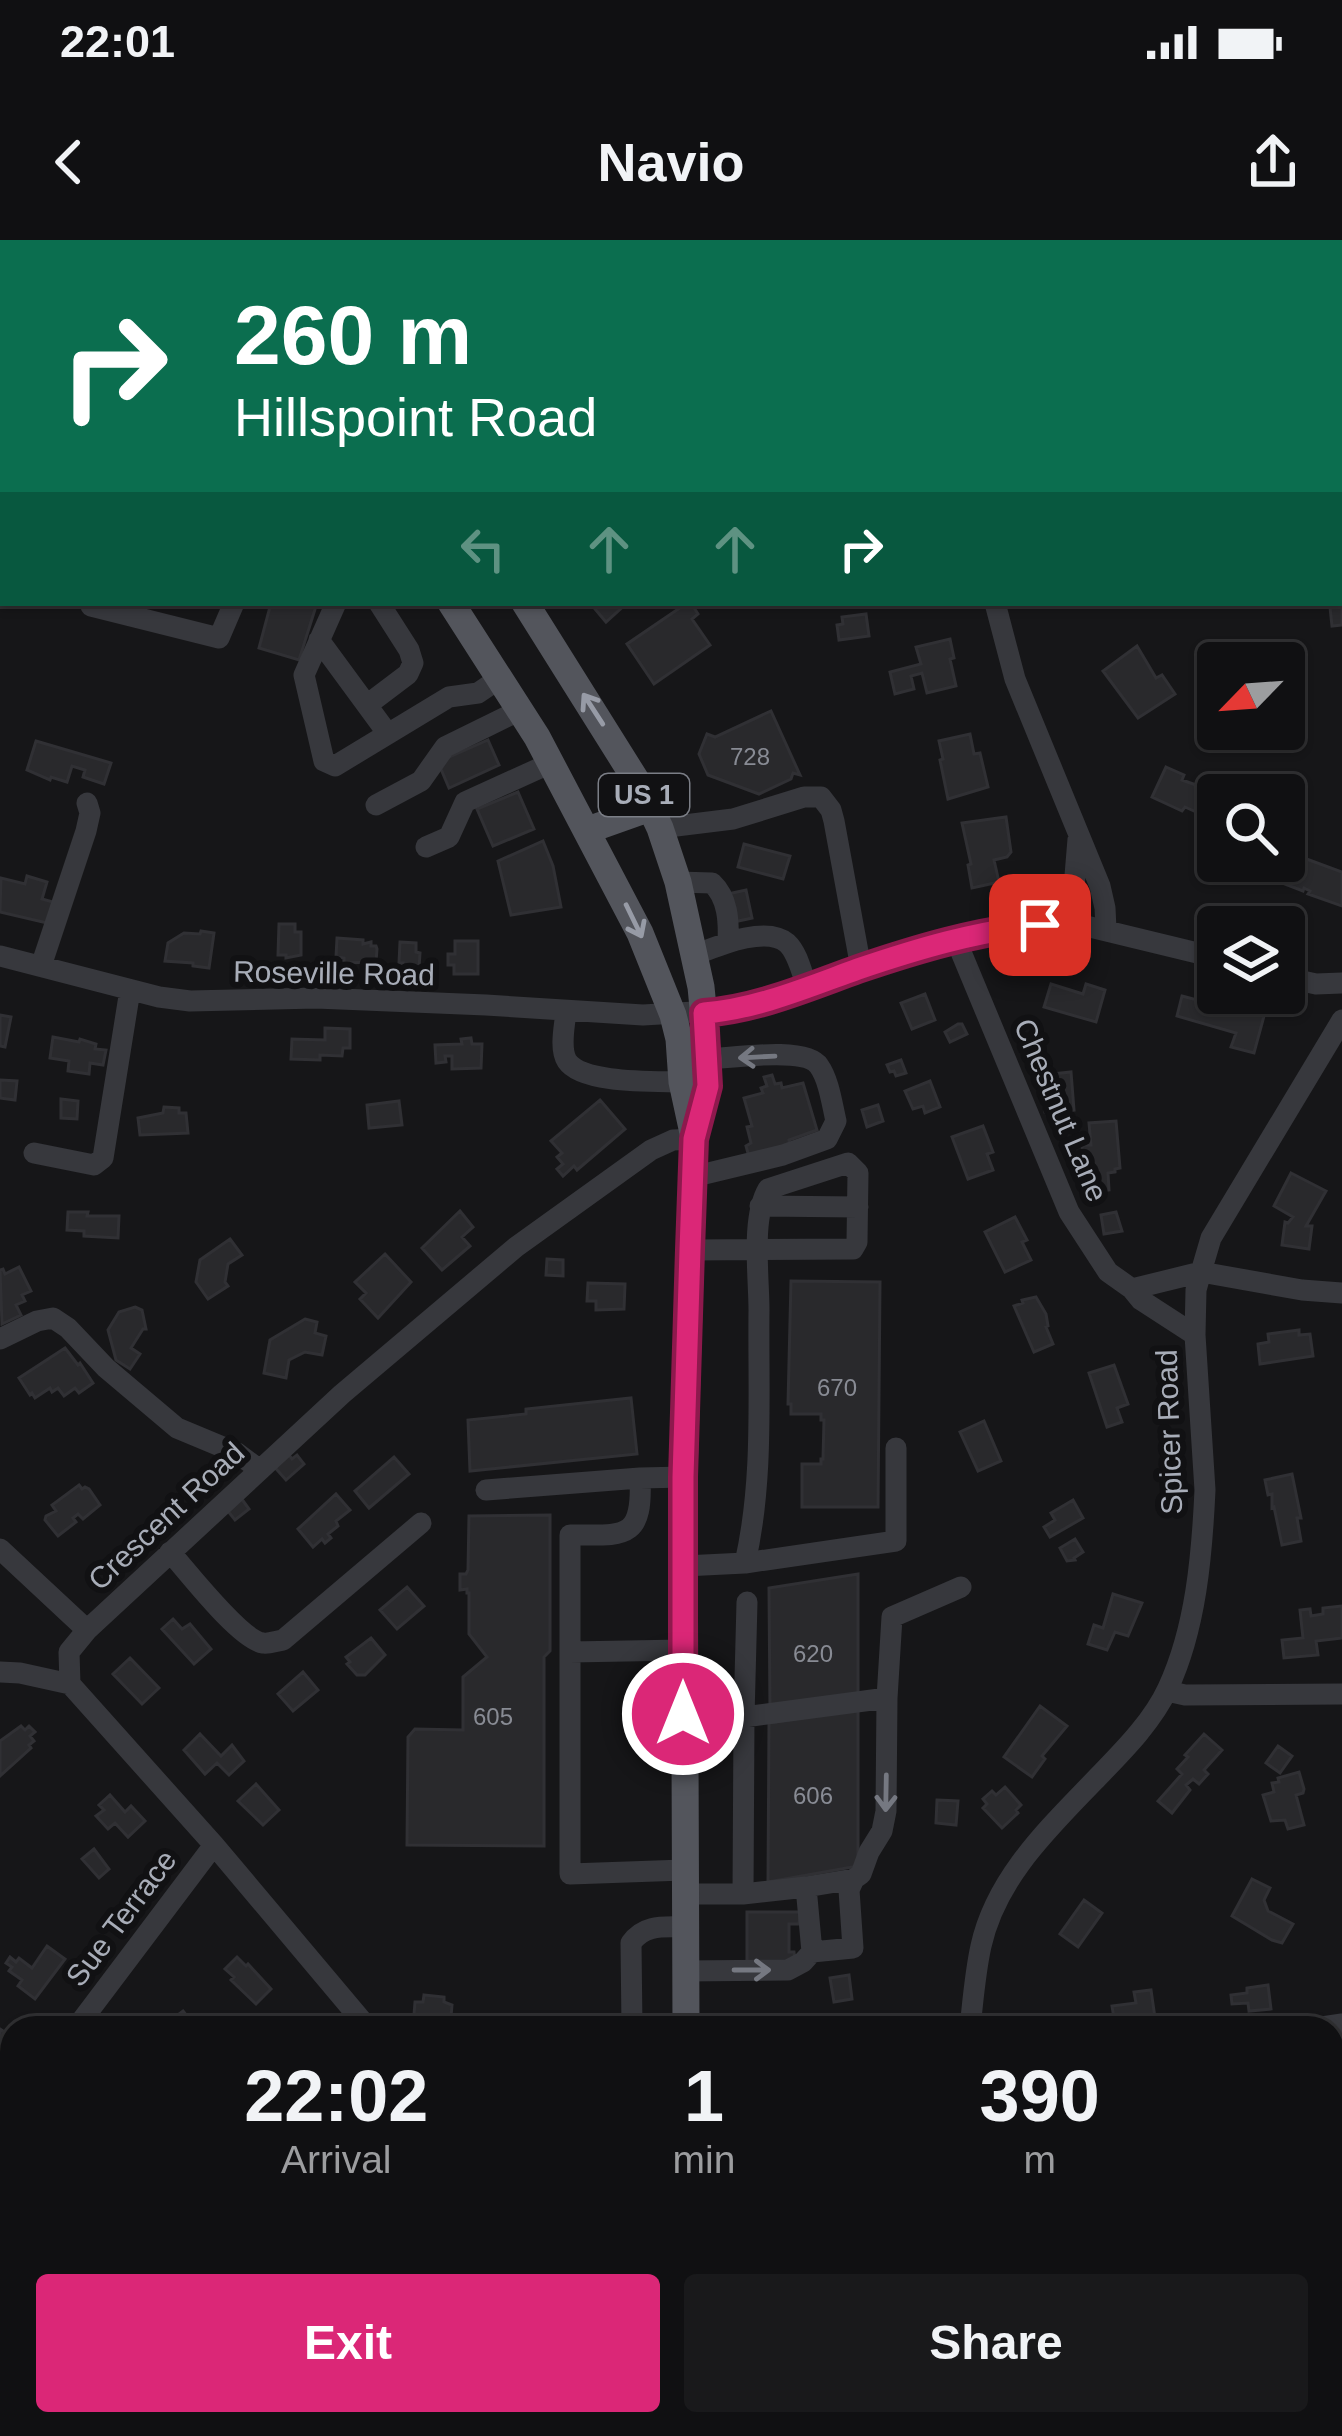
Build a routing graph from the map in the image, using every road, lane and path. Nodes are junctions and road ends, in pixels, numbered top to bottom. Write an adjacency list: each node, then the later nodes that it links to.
1 (91, 606): 2 (street)
2 (233, 606)
3 (335, 606): 8 (street)
4 (381, 606): 10 (street)
5 (453, 606): 9 (main road, US 1)
6 (527, 606): 16 (main road, US 1, one-way to 6)
7 (995, 606): 18 (street)
8 (320, 640): 10 (street); 12 (street)
9 (500, 678): 11 (main road, US 1); 12 (street)
10 (367, 705): 12 (street)
11 (520, 710): 13 (main road, US 1); 15 (street)
12 (388, 734)
13 (551, 763): 17 (main road, US 1); 19 (street)
14 (87, 803): 28 (street)
15 (376, 806)
16 (655, 818): 17 (main road); 20 (main road, US 1); 29 (street)
17 (588, 830): 36 (main road, US 1, one-way to 36)
18 (1079, 832): 21 (street); 22 (street)
19 (426, 847)
20 (678, 882): 24 (street); 26 (main road, US 1)
21 (1071, 924): 22 (street, Roseville Road); 23 (street, Roseville Road)
22 (1106, 929): 25 (street, Roseville Road)
23 (956, 940): 29 (street, Roseville Road); 50 (street, Chestnut Lane)
24 (728, 942): 26 (street); 32 (street)
25 (1197, 953)
26 (695, 955): 35 (main road, US 1)
27 (0, 956): 28 (street, Roseville Road)
28 (40, 966): 33 (street, Roseville Road)
29 (861, 968): 32 (street, Roseville Road)
30 (1305, 982): 31 (street)
31 (1342, 983)
32 (807, 987): 35 (street, Roseville Road)
33 (130, 989): 34 (street, Roseville Road); 42 (street)
34 (566, 1011): 36 (street, Roseville Road); 39 (street)
35 (704, 1013): 36 (street, Roseville Road); 38 (main road, US 1)
36 (673, 1015): 39 (main road, US 1)
37 (1342, 1020): 49 (street, Spicer Road)
38 (708, 1059): 40 (street, one-way to 38); 41 (main road, US 1)
39 (682, 1082): 41 (main road, US 1)
40 (836, 1121): 43 (street); 44 (street)
41 (694, 1139): 44 (main road, US 1); 55 (street, Crescent Road)
42 (34, 1153)
43 (848, 1163): 45 (street); 46 (street)
44 (692, 1178): 47 (main road, US 1)
45 (760, 1206): 46 (street); 48 (street)
46 (858, 1207): 48 (street)
47 (690, 1250): 48 (street); 56 (main road, US 1)
48 (758, 1252): 62 (street)
49 (1201, 1273): 50 (street); 51 (street); 52 (street, Spicer Road)
50 (1132, 1289): 52 (street, Chestnut Lane)
51 (1342, 1293)
52 (1195, 1335): 71 (street, Spicer Road)
53 (0, 1339): 55 (street)
54 (896, 1448): 62 (street)
55 (260, 1470): 61 (street, Crescent Road)
56 (683, 1477): 57 (street); 63 (main road, US 1)
57 (640, 1478): 58 (street); 68 (street)
58 (486, 1490)
59 (421, 1523): 61 (street)
60 (0, 1549): 66 (street)
61 (170, 1552): 66 (street, Crescent Road)
62 (746, 1563): 63 (street)
63 (684, 1566): 67 (main road, US 1)
64 (961, 1587): 73 (street)
65 (747, 1602): 75 (street)
66 (87, 1630): 70 (street, Crescent Road)
67 (683, 1650): 68 (street); 74 (main road, US 1)
68 (569, 1652): 78 (street)
69 (0, 1672): 70 (street)
70 (70, 1684): 76 (street)
71 (1167, 1691): 72 (street); 88 (street, Spicer Road)
72 (1342, 1694)
73 (887, 1698): 75 (street); 77 (street, one-way to 77)
74 (683, 1714): 75 (street); 78 (main road, US 1)
75 (744, 1717): 80 (street)
76 (214, 1845): 84 (street, Sue Terrace); 85 (street)
77 (854, 1880): 79 (street); 82 (street)
78 (684, 1882): 80 (street); 81 (main road, US 1)
79 (806, 1887): 80 (street); 82 (street)
80 (743, 1894)
81 (685, 1927): 83 (main road, US 1); 86 (street)
82 (812, 1952): 83 (street, one-way to 82)
83 (686, 1971): 87 (main road, US 1)
84 (85, 2016)
85 (358, 2016)
86 (632, 2016)
87 (686, 2016)
88 (972, 2016)

